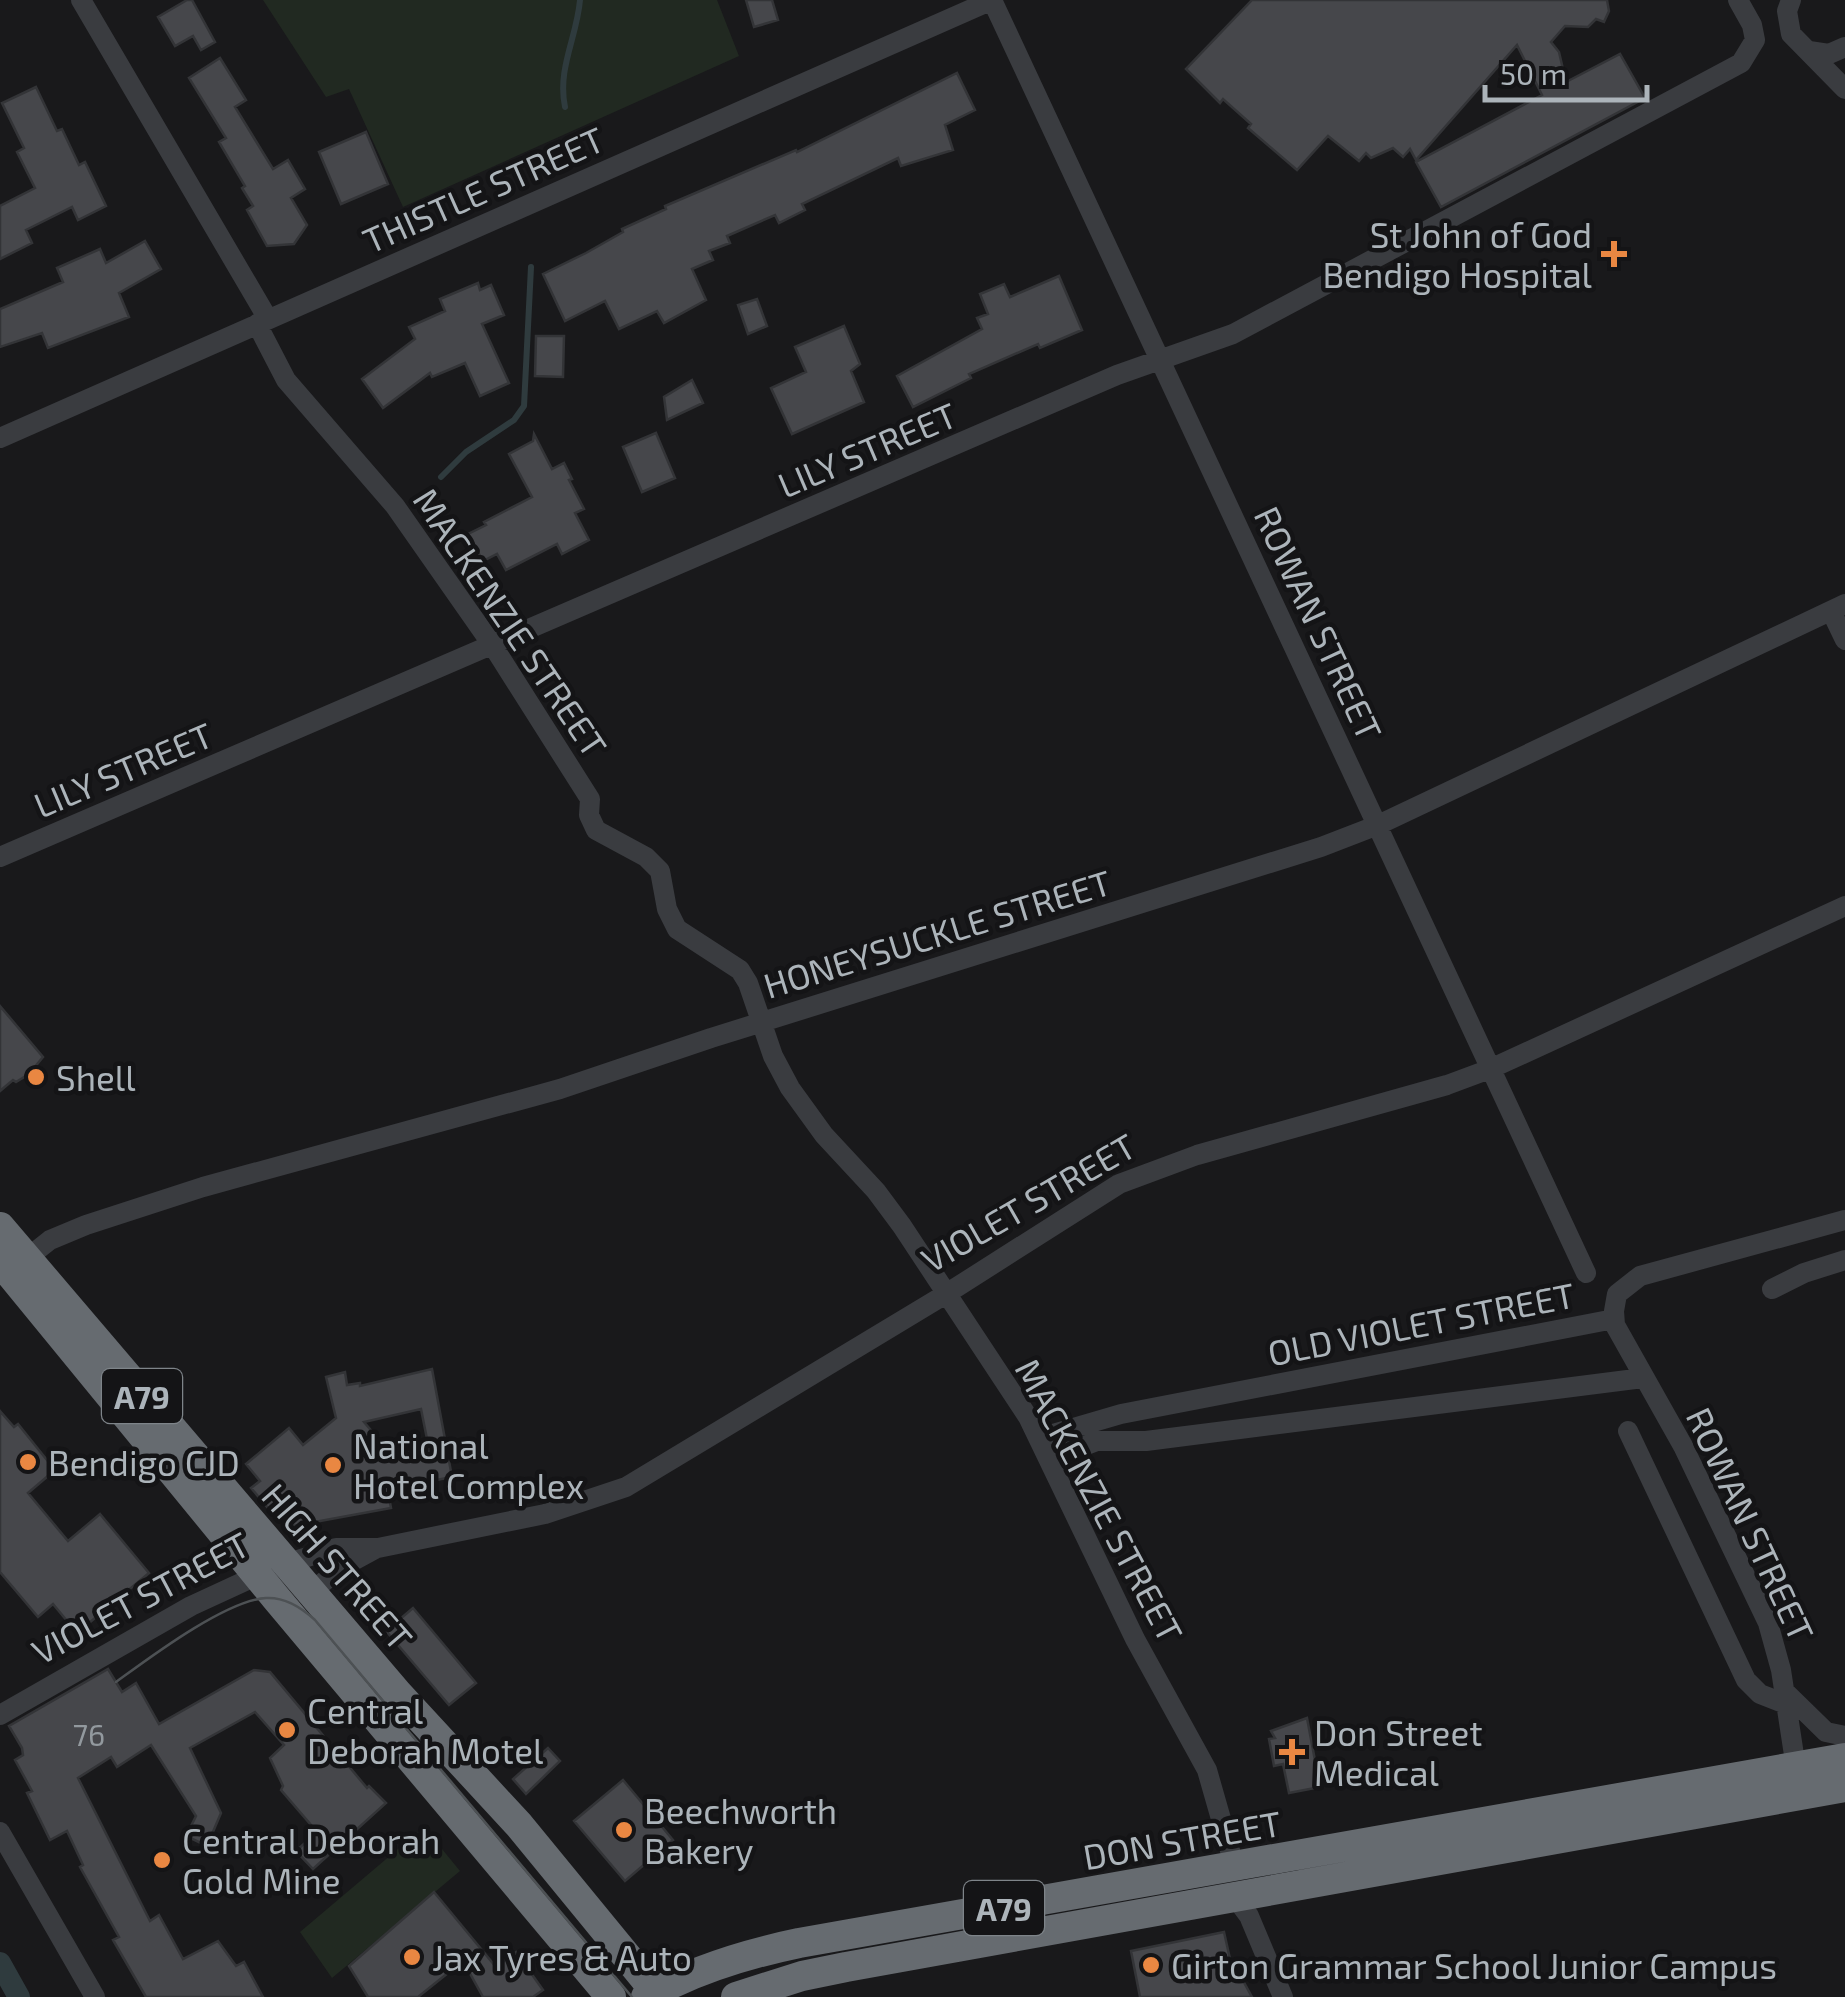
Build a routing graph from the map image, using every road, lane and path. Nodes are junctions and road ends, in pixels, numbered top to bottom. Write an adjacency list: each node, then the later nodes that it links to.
1 (82, 0): 8 (street, MACKENZIE STREET)
2 (992, 0): 8 (street, THISTLE STREET); 9 (street, ROWAN STREET)
3 (1738, 0): 9 (street, LILY STREET)
4 (1788, 4): 6 (street)
5 (1845, 47): 6 (street)
6 (1807, 50): 7 (street)
7 (1845, 89)
8 (263, 322): 10 (street, THISTLE STREET); 13 (street, MACKENZIE STREET)
9 (1161, 362): 13 (street, LILY STREET); 14 (street, ROWAN STREET)
10 (0, 438)
11 (1838, 608): 12 (street); 14 (street, HONEYSUCKLE STREET)
12 (1845, 640)
13 (493, 646): 15 (street, LILY STREET); 17 (street, MACKENZIE STREET)
14 (1378, 824): 17 (street, HONEYSUCKLE STREET); 18 (street, ROWAN STREET)
15 (0, 857)
16 (1845, 906): 18 (street, VIOLET STREET)
17 (760, 1022): 22 (street, HONEYSUCKLE STREET); 25 (street, MACKENZIE STREET)
18 (1490, 1069): 23 (street, ROWAN STREET); 25 (street, VIOLET STREET)
19 (1845, 1220): 26 (street, OLD VIOLET STREET)
20 (0, 1228): 22 (highway, HIGH STREET / A79)
21 (1845, 1260): 24 (street)
22 (9, 1269): 32 (highway, HIGH STREET / A79)
23 (1586, 1274)
24 (1772, 1289)
25 (946, 1294): 29 (street, MACKENZIE STREET); 31 (street, VIOLET STREET)
26 (1614, 1319): 27 (street, ROWAN STREET); 29 (street, OLD VIOLET STREET)
27 (1643, 1378): 30 (street, OLD VIOLET STREET); 34 (street, ROWAN STREET)
28 (1628, 1431): 34 (street)
29 (1040, 1438): 30 (street, MACKENZIE STREET)
30 (1050, 1459): 43 (street, MACKENZIE STREET)
31 (378, 1548): 32 (street, VIOLET STREET); 33 (street, VIOLET STREET)
32 (272, 1569): 33 (highway, HIGH STREET / A79); 35 (street, VIOLET STREET)
33 (299, 1602): 36 (highway, HIGH STREET / A79); 38 (highway, HIGH STREET / A79)
34 (1785, 1698): 37 (street); 40 (street, ROWAN STREET)
35 (0, 1715)
36 (417, 1716): 38 (highway); 45 (highway, HIGH STREET / A79)
37 (1845, 1736)
38 (396, 1739): 47 (highway, HIGH STREET / A79)
39 (1845, 1758): 40 (highway, DON STREET / A79)
40 (1796, 1768): 43 (highway, DON STREET / A79)
41 (1845, 1788): 43 (highway, DON STREET / A79)
42 (0, 1832): 46 (street)
43 (1240, 1886): 44 (highway, DON STREET / A79); 49 (street, MACKENZIE STREET)
44 (1160, 1895): 45 (highway, DON STREET / A79); 48 (highway, DON STREET / A79)
45 (654, 1995)
46 (96, 1997)
47 (611, 1997)
48 (736, 1997)
49 (1283, 1997)

